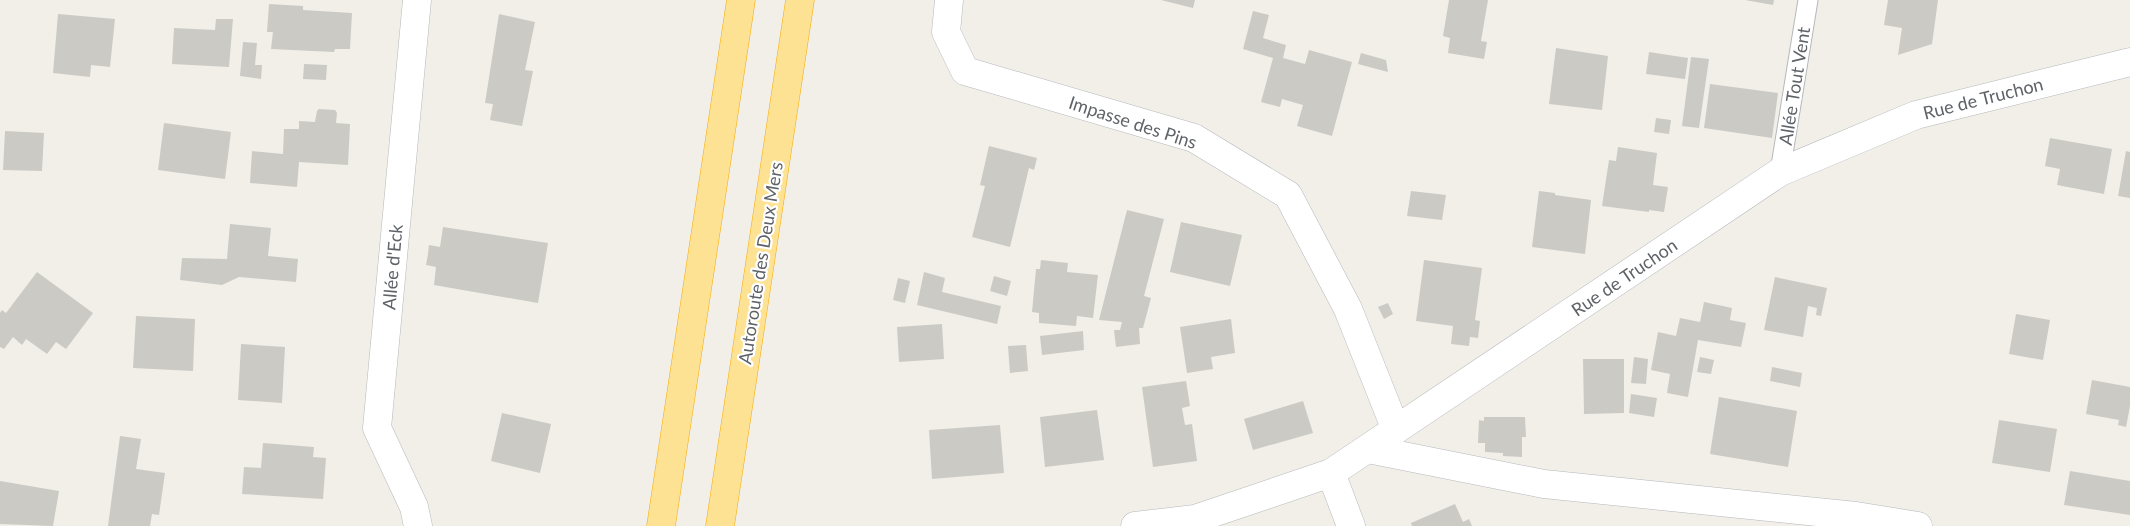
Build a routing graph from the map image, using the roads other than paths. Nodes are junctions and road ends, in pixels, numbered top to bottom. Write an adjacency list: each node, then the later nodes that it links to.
1 (417, 0): 11 (street, Allée d'Eck)
2 (741, 0): 12 (highway)
3 (800, 0): 13 (highway, Autoroute des Deux Mers)
4 (949, 0): 8 (street, Impasse des Pins)
5 (1808, 0): 7 (lane, Allée Tout Vent)
6 (2130, 62): 7 (street, Rue de Truchon)
7 (1780, 172): 8 (street, Rue de Truchon)
8 (1396, 430): 9 (street, Rue de Truchon)
9 (1368, 449): 10 (street, Rue de Truchon); 16 (street)
10 (1331, 473): 14 (street, Rue de Truchon); 15 (street)
11 (418, 526)
12 (661, 526)
13 (720, 526)
14 (1135, 526)
15 (1351, 526)
16 (1918, 526)

